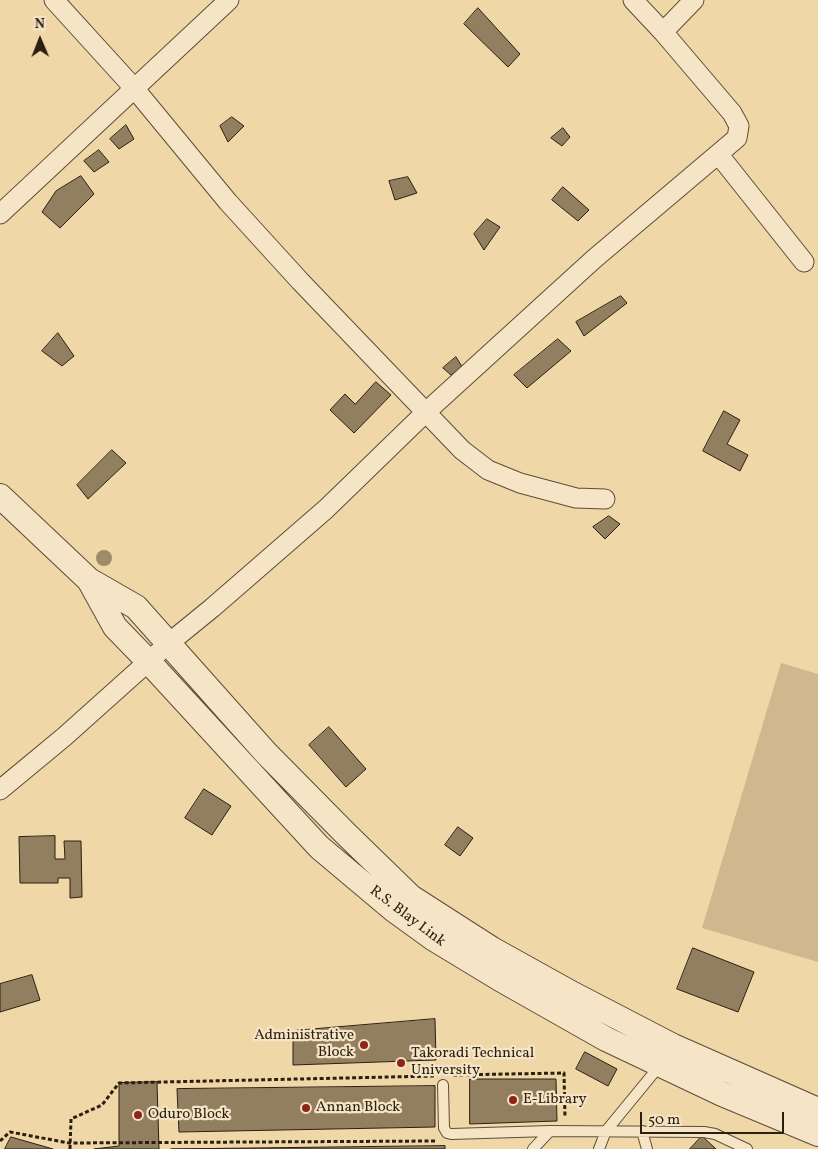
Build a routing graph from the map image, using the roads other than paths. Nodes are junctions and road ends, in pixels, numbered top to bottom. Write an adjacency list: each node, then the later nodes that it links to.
1 (54, 0): 6 (street)
2 (229, 0): 6 (street)
3 (633, 0): 5 (street)
4 (694, 0): 5 (street)
5 (663, 32): 7 (street)
6 (134, 88): 8 (street); 10 (street)
7 (719, 155): 9 (street); 10 (street)
8 (0, 214)
9 (804, 262)
10 (426, 412): 12 (street); 14 (street)
11 (0, 496): 13 (street, R.S. Blay Link)
12 (605, 499)
13 (88, 580): 14 (street, R.S. Blay Link); 15 (street, R.S. Blay Link)
14 (169, 643): 15 (street); 17 (street, R.S. Blay Link)
15 (148, 661): 16 (street); 17 (street, R.S. Blay Link)
16 (0, 790)
17 (667, 1056): 19 (street, R.S. Blay Link); 22 (lane); 23 (street, R.S. Blay Link)
18 (444, 1080): 21 (lane)
19 (818, 1110)
20 (642, 1131): 22 (lane); 26 (lane); 27 (lane)
21 (550, 1132): 22 (lane); 24 (lane)
22 (606, 1132): 25 (lane)
23 (818, 1134)
24 (533, 1149)
25 (599, 1149)
26 (647, 1149)
27 (747, 1149)

